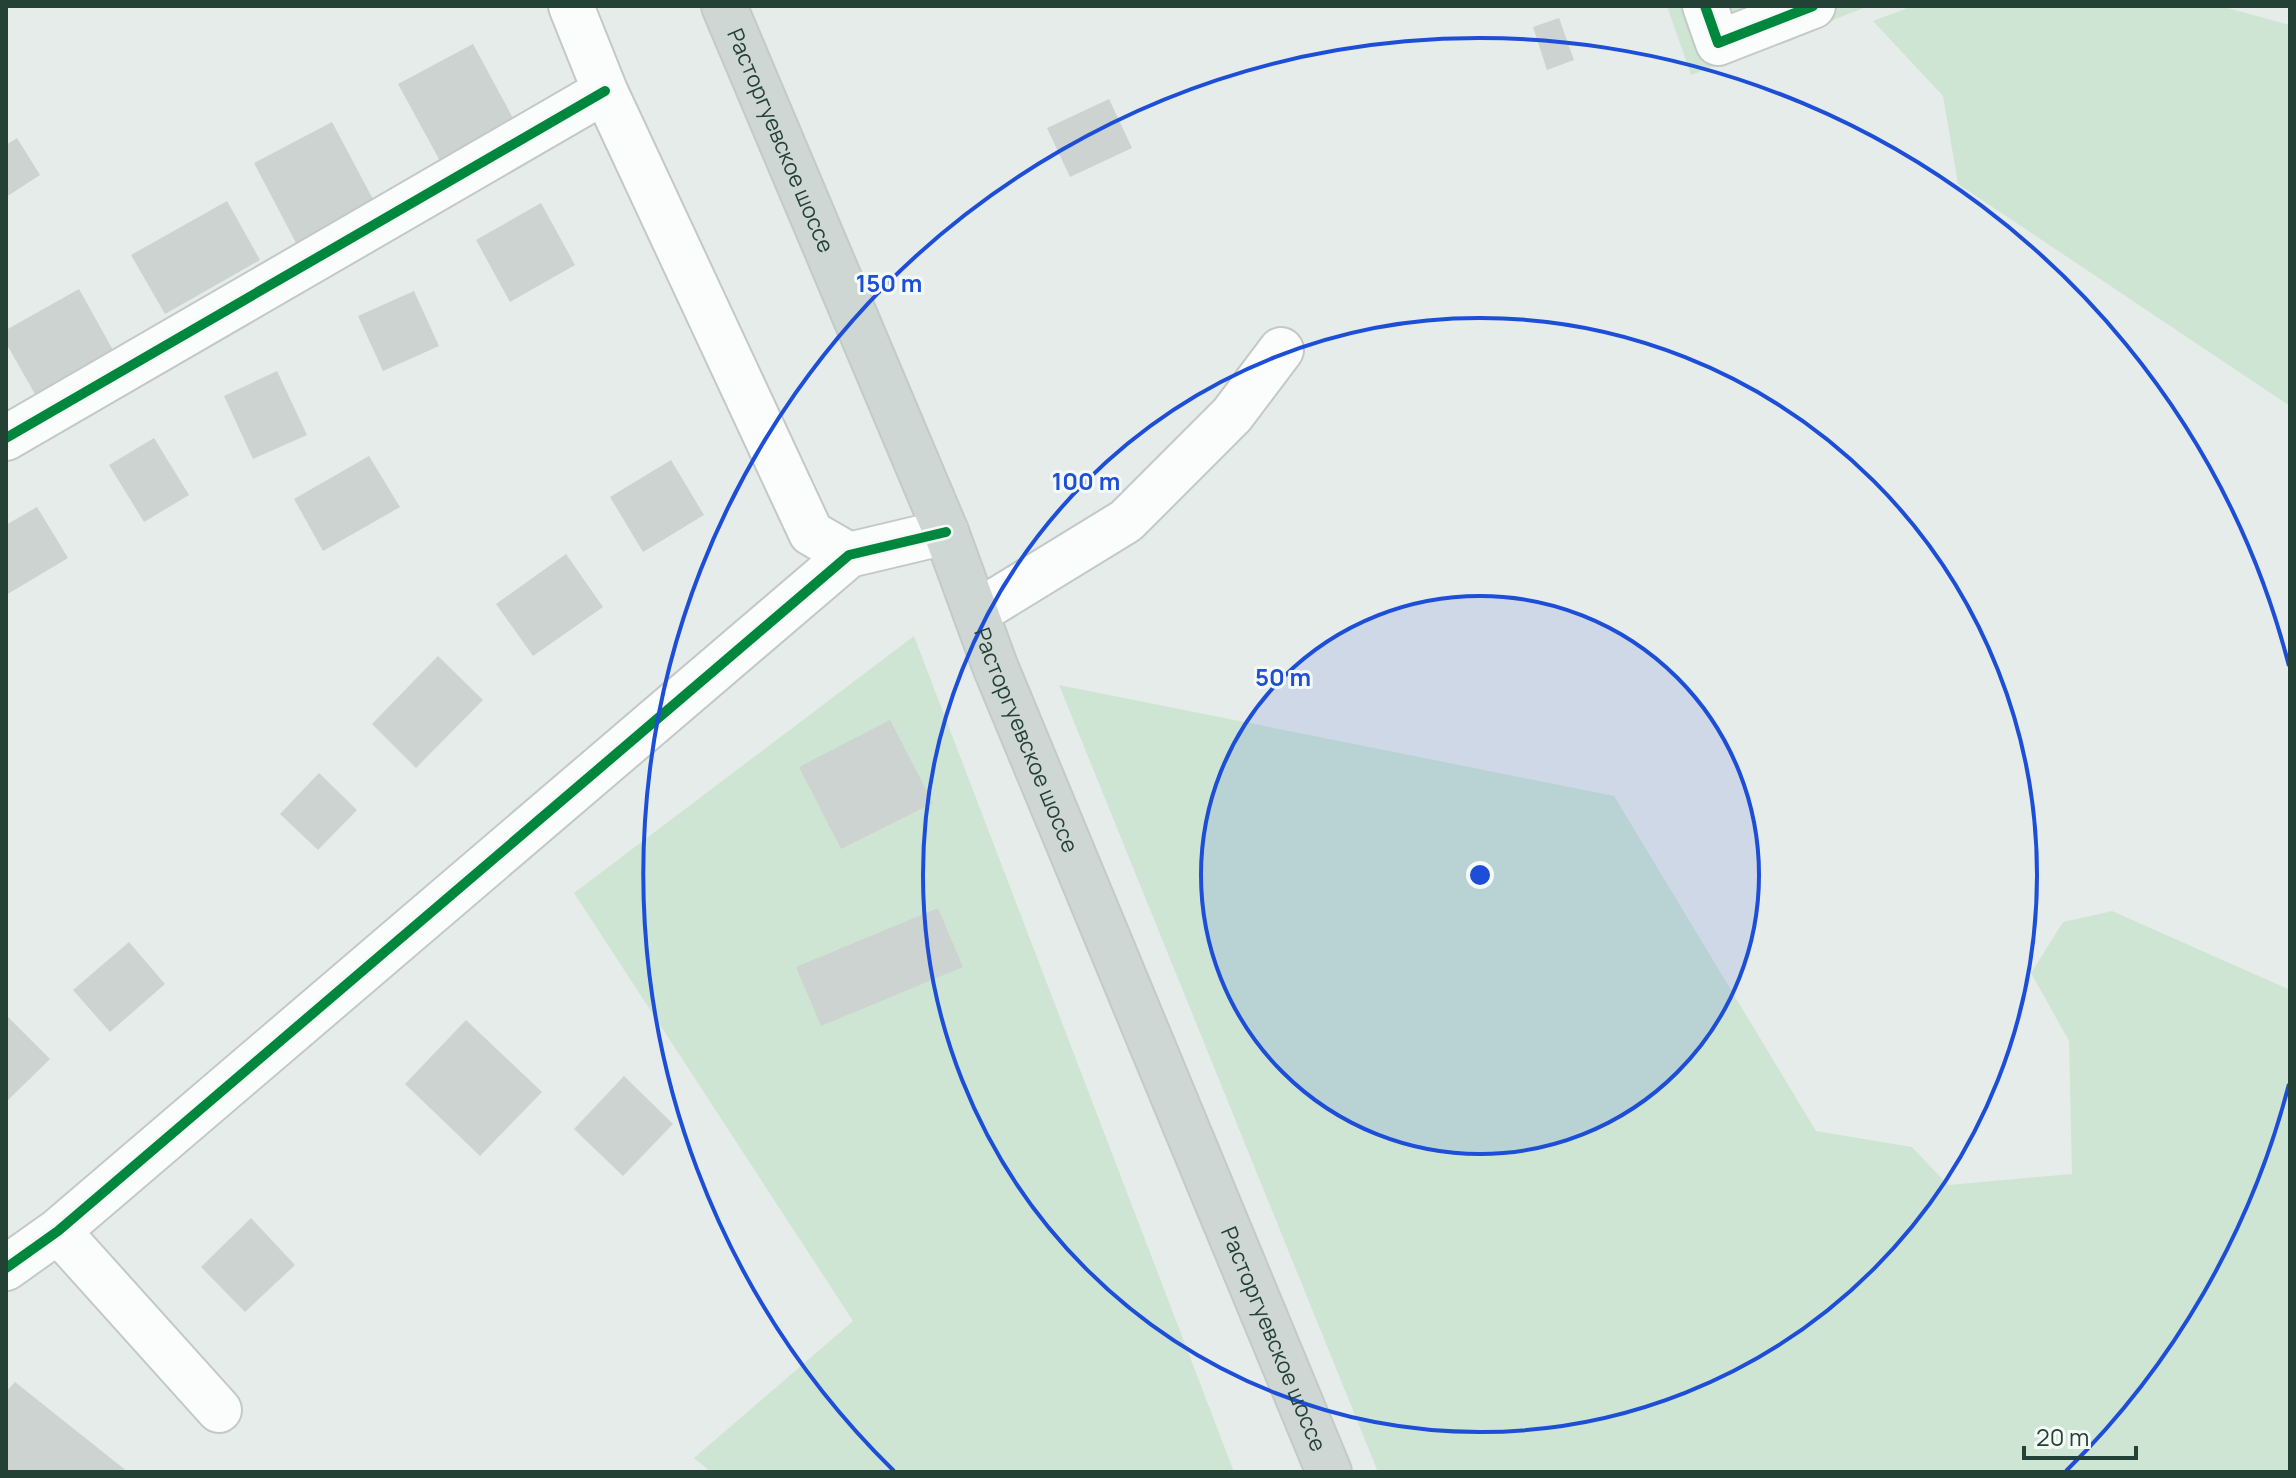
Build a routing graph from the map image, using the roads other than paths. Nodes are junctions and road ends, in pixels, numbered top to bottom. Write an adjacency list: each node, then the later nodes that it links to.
1 (571, 6): 5 (street)
2 (724, 6): 8 (main road, Расторгуевское шоссе)
3 (1705, 6): 4 (street)
4 (1813, 6)
5 (605, 91): 7 (street); 9 (street)
6 (1281, 350): 10 (street)
7 (6, 438)
8 (946, 532): 9 (street); 10 (main road, Расторгуевское шоссе)
9 (849, 555): 11 (street)
10 (976, 613): 14 (main road, Расторгуевское шоссе)
11 (58, 1231): 12 (street); 13 (street)
12 (6, 1268)
13 (219, 1410)
14 (1329, 1472)

